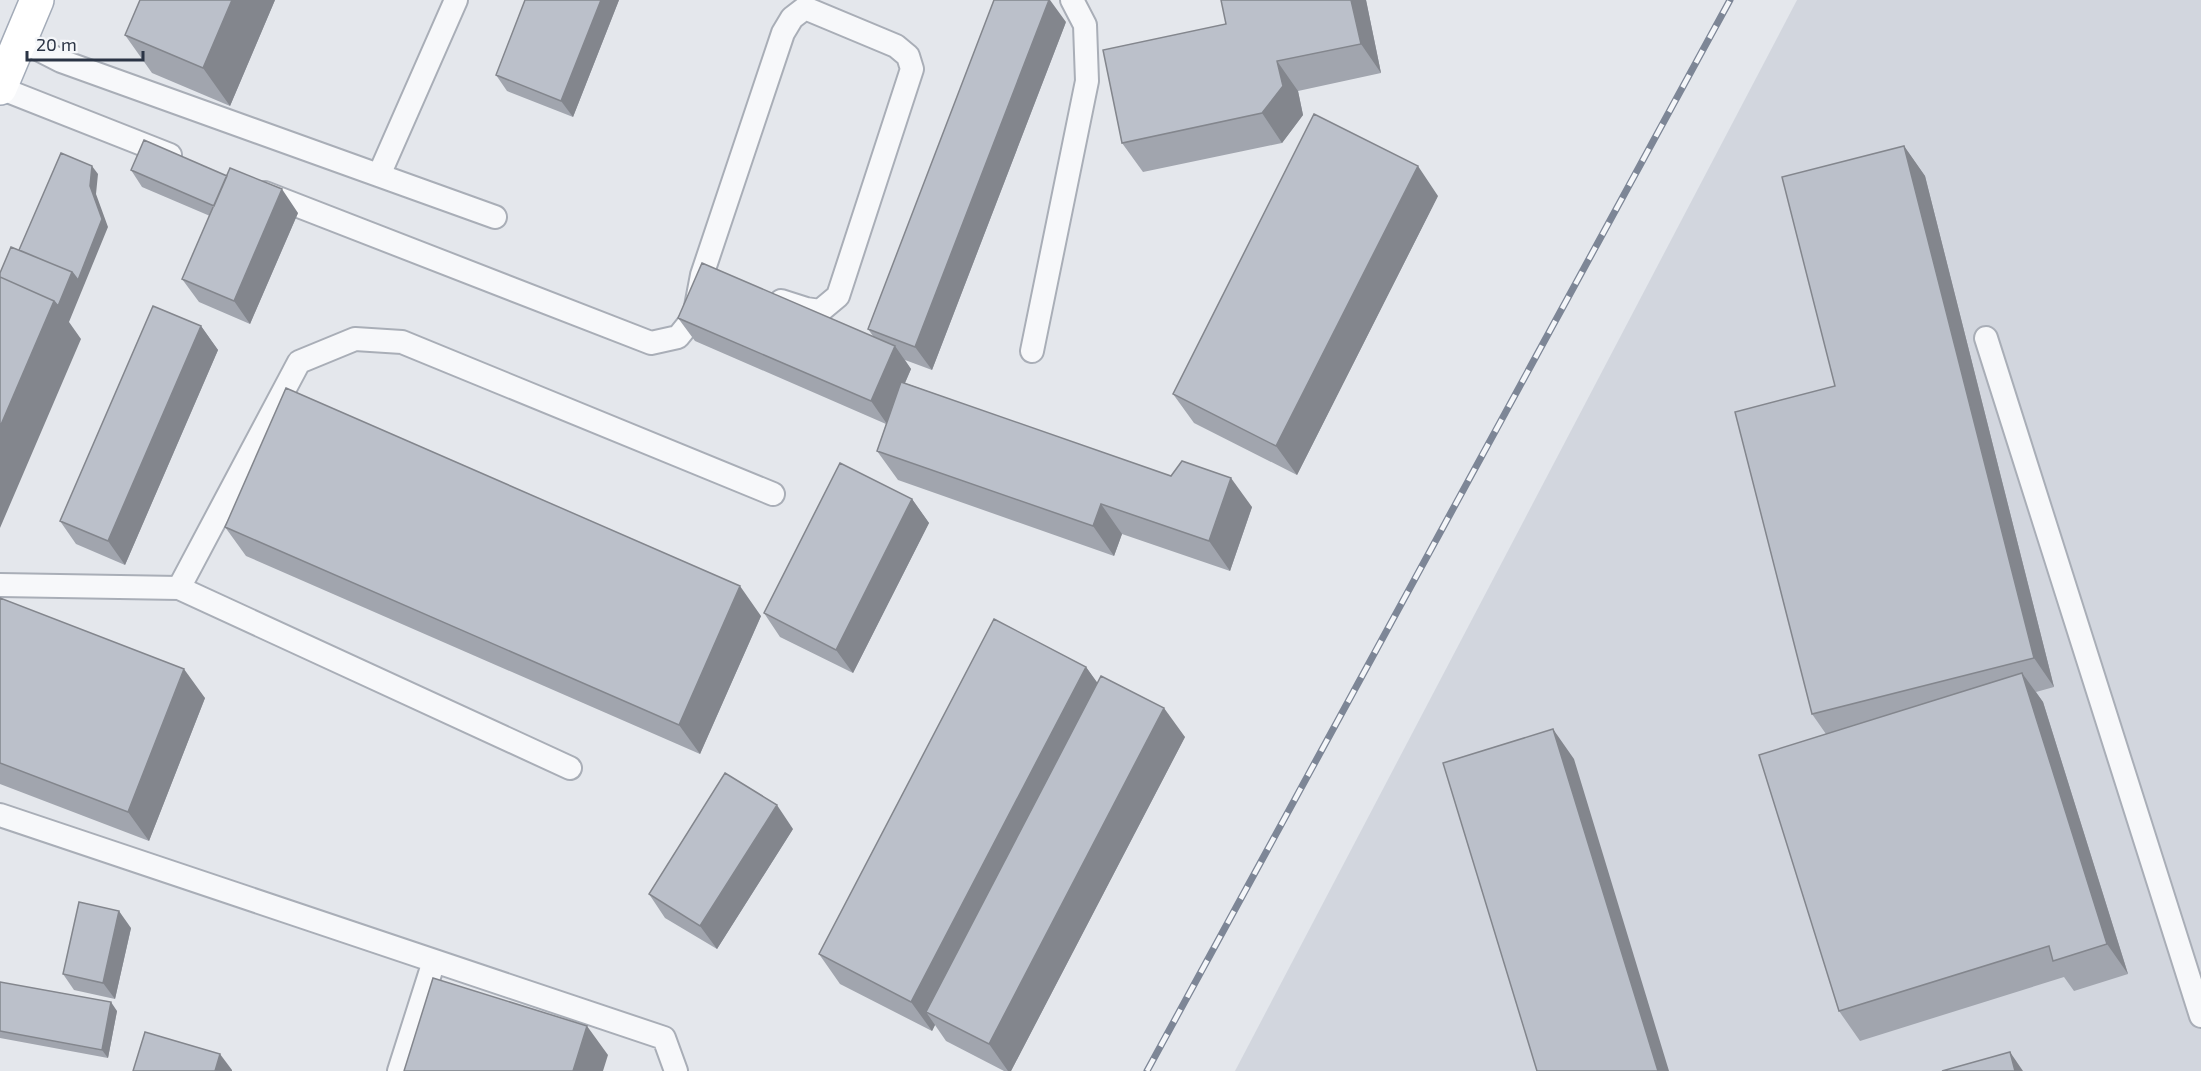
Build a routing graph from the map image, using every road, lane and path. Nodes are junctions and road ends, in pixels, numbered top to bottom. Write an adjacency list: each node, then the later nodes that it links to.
1 (37, 0): 4 (main road)
2 (456, 0): 7 (lane)
3 (1072, 0): 12 (lane)
4 (20, 40): 5 (main road); 7 (lane)
5 (0, 88): 6 (lane)
6 (193, 164)
7 (379, 175): 9 (lane)
8 (247, 186): 10 (lane)
9 (495, 217)
10 (765, 295)
11 (1986, 338): 19 (lane)
12 (1032, 351)
13 (774, 495): 15 (lane)
14 (0, 585): 15 (lane)
15 (179, 588): 16 (lane)
16 (570, 768)
17 (0, 815): 18 (lane)
18 (434, 961): 20 (lane); 21 (lane)
19 (2201, 1016)
20 (399, 1071)
21 (676, 1071)

